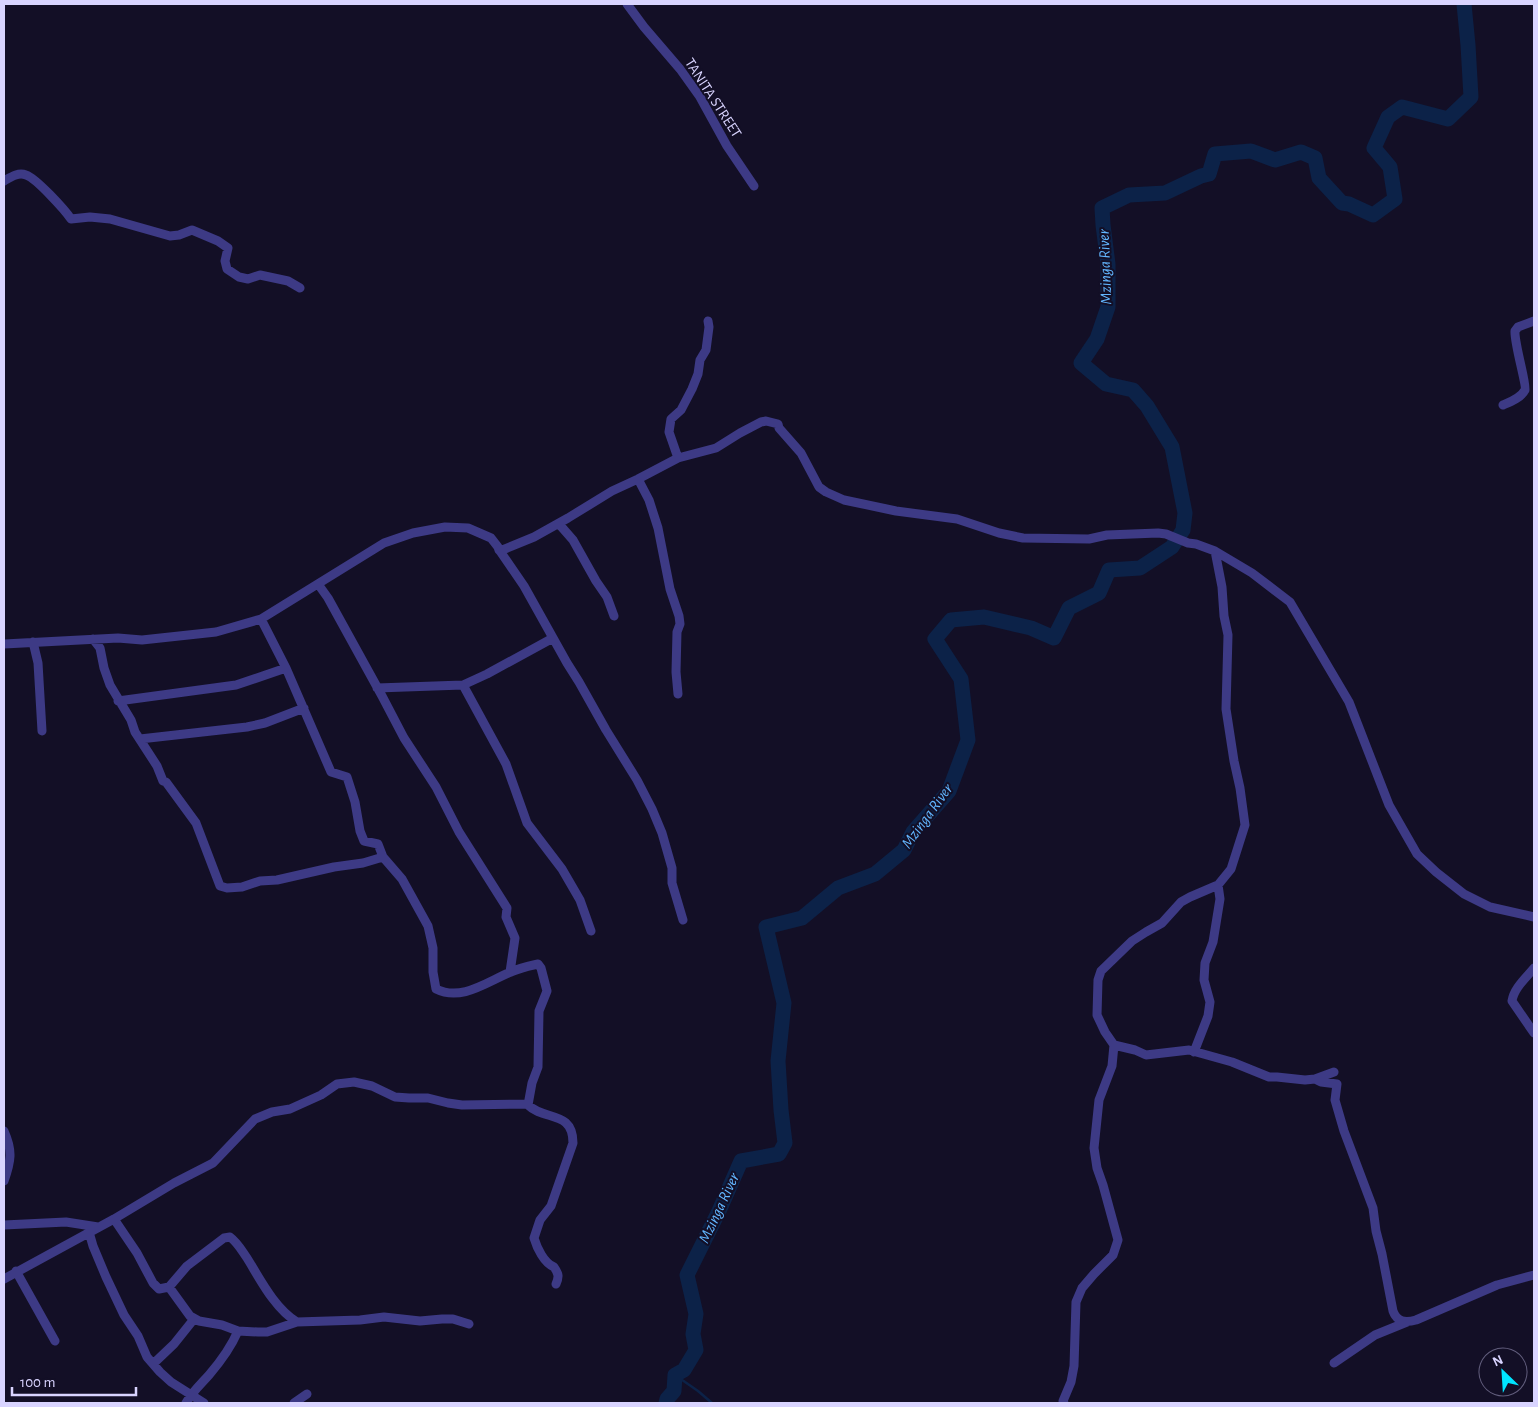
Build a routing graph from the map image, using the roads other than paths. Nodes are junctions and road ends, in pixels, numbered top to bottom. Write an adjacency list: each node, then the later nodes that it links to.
1 (627, 4): 3 (street, TANITA STREET)
2 (4, 181): 4 (street)
3 (754, 186)
4 (300, 288)
5 (708, 321): 8 (street)
6 (1534, 321): 7 (street)
7 (1502, 405)
8 (678, 458): 9 (street); 12 (street)
9 (638, 479): 10 (street); 23 (street)
10 (558, 524): 11 (street); 14 (street)
11 (500, 551): 13 (street); 16 (street)
12 (1215, 551): 29 (street); 30 (street)
13 (318, 584): 15 (street); 22 (street)
14 (614, 616)
15 (261, 619): 17 (street); 20 (street)
16 (553, 638): 21 (street); 31 (street)
17 (93, 639): 18 (street); 24 (street)
18 (34, 642): 19 (street); 26 (street)
19 (4, 644)
20 (286, 668): 24 (street); 25 (street)
21 (463, 685): 22 (street); 32 (street)
22 (377, 688): 34 (street)
23 (678, 694)
24 (118, 701): 27 (street)
25 (304, 708): 27 (street); 28 (street)
26 (42, 731)
27 (140, 739): 28 (street)
28 (383, 857): 34 (street)
29 (1218, 885): 36 (street); 37 (street)
30 (1534, 917)
31 (683, 920)
32 (592, 931)
33 (1534, 968): 35 (street)
34 (510, 972): 40 (street)
35 (1534, 1033)
36 (1114, 1045): 37 (street); 63 (street)
37 (1194, 1052): 39 (street)
38 (1334, 1072): 39 (street)
39 (1315, 1079): 53 (street)
40 (528, 1104): 43 (street); 49 (street)
41 (4, 1131): 42 (street)
42 (4, 1181)
43 (114, 1219): 45 (street); 50 (street)
44 (4, 1225): 45 (street)
45 (93, 1230): 46 (street); 58 (street)
46 (16, 1271): 48 (street); 56 (street)
47 (1534, 1275): 53 (street)
48 (4, 1279)
49 (556, 1284)
50 (169, 1287): 51 (street); 52 (street)
51 (194, 1319): 55 (street); 58 (street)
52 (296, 1322): 54 (street); 55 (street)
53 (1407, 1322): 57 (street)
54 (469, 1324)
55 (238, 1331): 60 (street)
56 (56, 1341)
57 (1334, 1363)
58 (153, 1364): 60 (street)
59 (307, 1394): 62 (street)
60 (188, 1399): 61 (street)
61 (204, 1403)
62 (294, 1403)
63 (1064, 1403)

